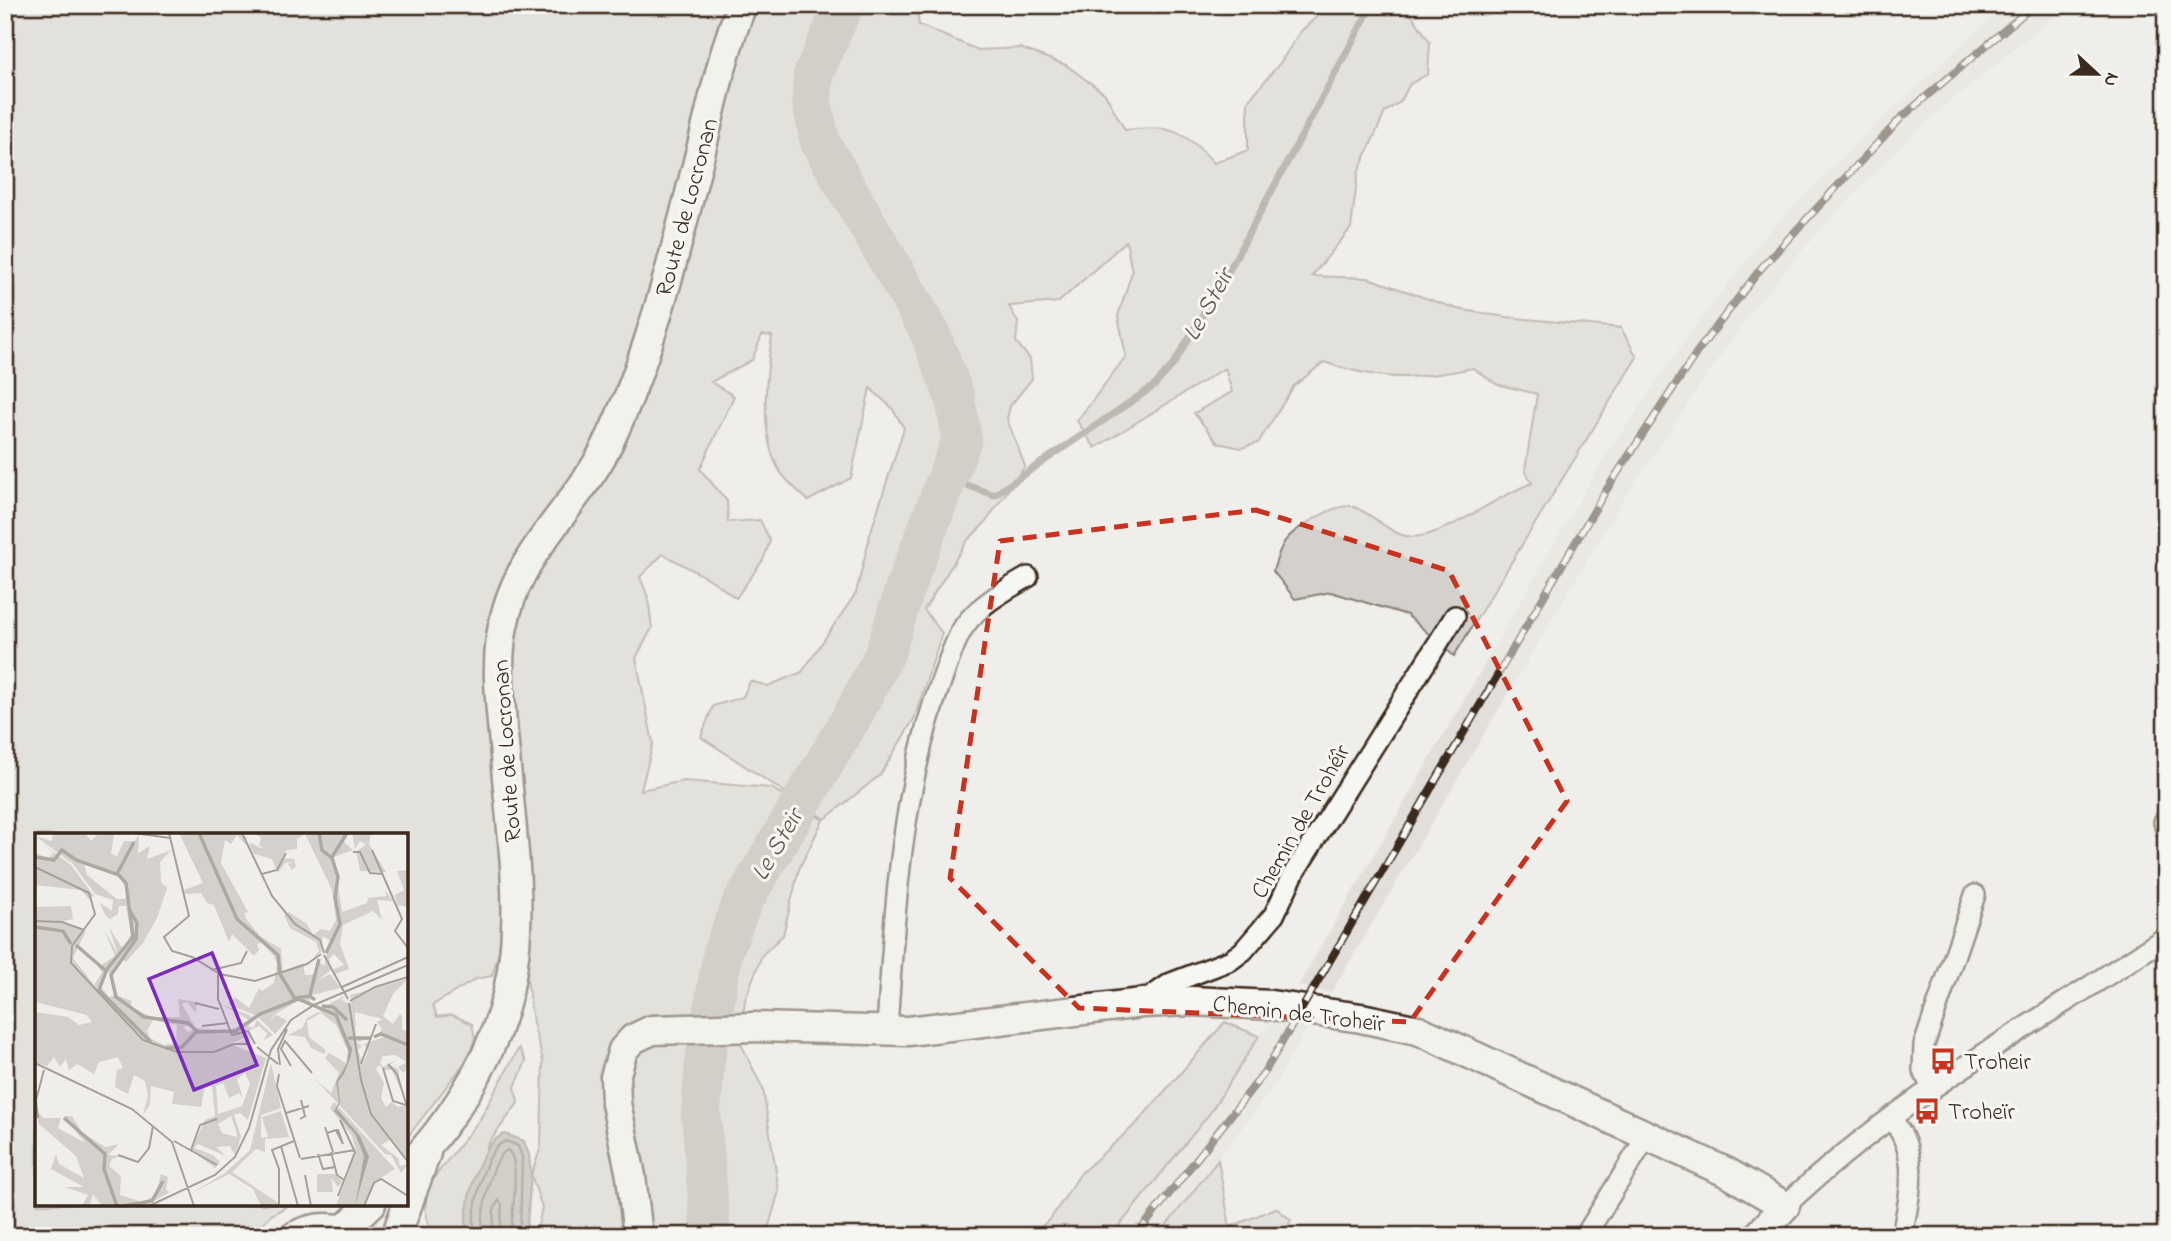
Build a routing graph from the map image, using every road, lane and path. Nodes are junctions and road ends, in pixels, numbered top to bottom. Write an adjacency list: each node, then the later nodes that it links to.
1 (742, 5): 11 (street, Route de Locronan)
2 (1028, 577): 7 (street)
3 (1455, 615): 6 (street, Chemin de Trohéîr)
4 (1975, 895): 8 (street)
5 (2166, 937): 8 (street)
6 (1142, 1003): 7 (street, Chemin de Troheïr); 10 (street, Chemin de Troheïr)
7 (887, 1030): 20 (street, Chemin de Troheïr)
8 (1932, 1087): 9 (street)
9 (1891, 1118): 16 (street); 23 (street)
10 (1647, 1136): 16 (street, Chemin de Troheïr); 21 (street)
11 (427, 1148): 12 (street, Route de Locronan); 13 (street, Route de Locronan)
12 (408, 1167)
13 (408, 1202)
14 (370, 1206): 17 (street)
15 (407, 1206): 19 (street, Route de Locronan)
16 (1785, 1206): 22 (street)
17 (352, 1233): 18 (street)
18 (295, 1236)
19 (396, 1236)
20 (638, 1236)
21 (1586, 1236)
22 (1758, 1236)
23 (1902, 1236)

